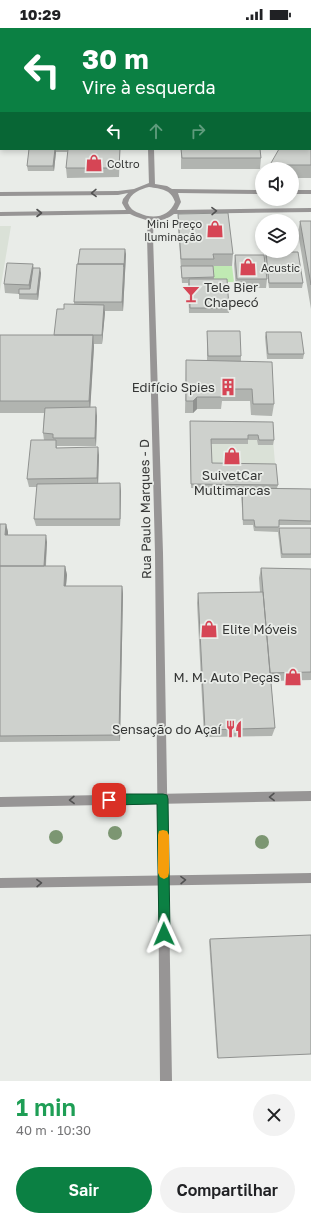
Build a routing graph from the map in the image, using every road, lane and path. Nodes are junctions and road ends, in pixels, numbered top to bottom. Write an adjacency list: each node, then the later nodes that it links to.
1 (151, 150): 2 (street)
2 (152, 186): 3 (street); 4 (street)
3 (133, 190): 8 (street, one-way to 8); 10 (street)
4 (172, 191): 5 (street); 11 (street)
5 (255, 192)
6 (299, 192): 7 (street)
7 (311, 192)
8 (0, 194)
9 (311, 210): 11 (street, one-way to 9)
10 (132, 212): 12 (street, one-way to 10); 13 (street)
11 (175, 212): 13 (street)
12 (0, 214)
13 (151, 219): 15 (street, Rua Paulo Marques - D)
14 (311, 796): 15 (street, one-way to 15)
15 (163, 799): 16 (street, one-way to 16); 18 (street, Rua Paulo Marques - D)
16 (0, 802)
17 (311, 878): 18 (street, one-way to 17)
18 (164, 881): 19 (street, one-way to 18); 20 (street, Rua Paulo Marques - D)
19 (0, 883)
20 (166, 1081)

